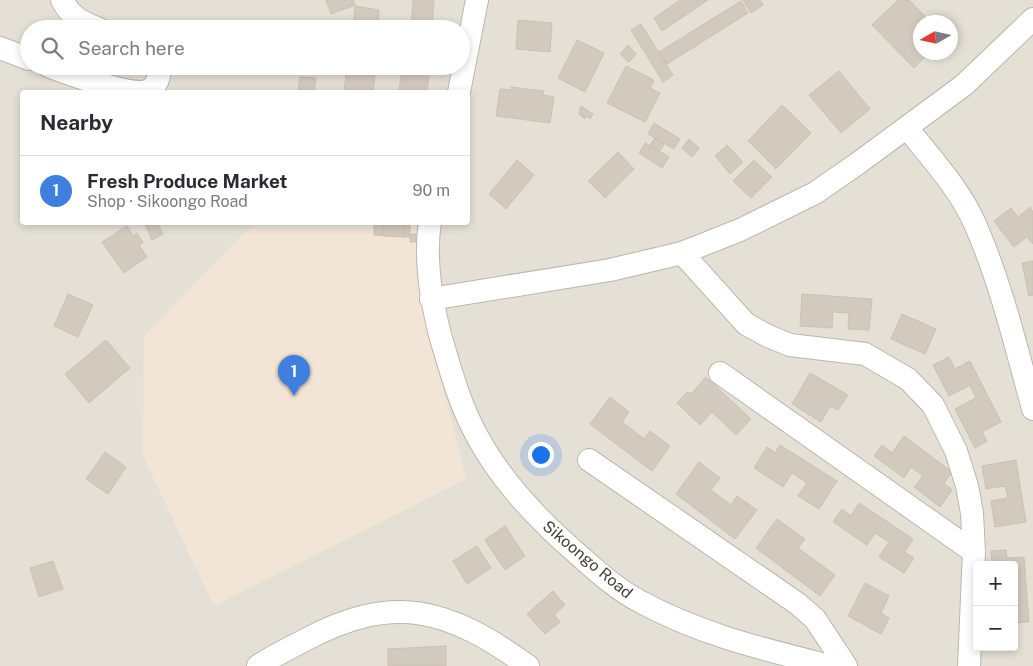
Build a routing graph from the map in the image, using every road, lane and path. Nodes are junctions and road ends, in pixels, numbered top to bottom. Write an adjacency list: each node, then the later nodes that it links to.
1 (62, 0): 4 (street)
2 (478, 0): 5 (street)
3 (1033, 19): 14 (street)
4 (78, 20)
5 (470, 39)
6 (0, 48): 7 (street)
7 (20, 56)
8 (77, 75): 11 (street)
9 (158, 75): 12 (street)
10 (463, 75): 13 (street)
11 (128, 90)
12 (150, 90)
13 (459, 90)
14 (907, 128): 16 (street); 19 (street)
15 (430, 225): 17 (street, Sikoongo Road)
16 (682, 253): 17 (street); 21 (street)
17 (431, 299): 24 (street, Sikoongo Road)
18 (720, 373): 21 (street)
19 (1033, 409)
20 (588, 460): 25 (street)
21 (974, 552): 26 (street)
22 (258, 666): 23 (street)
23 (528, 666)
24 (830, 666)
25 (846, 666)
26 (969, 666)

